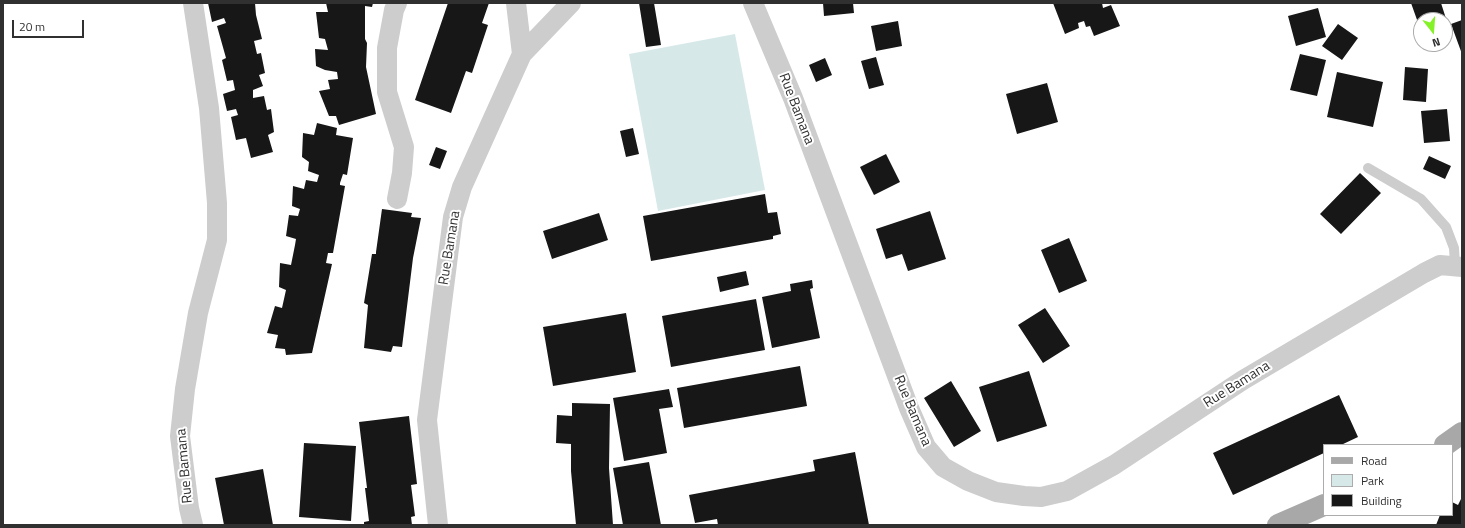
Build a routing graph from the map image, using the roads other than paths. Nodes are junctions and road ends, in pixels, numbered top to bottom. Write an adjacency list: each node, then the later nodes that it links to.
1 (192, 3): 13 (street, Rue Bamana)
2 (397, 3): 8 (street)
3 (516, 3): 6 (street)
4 (571, 3): 6 (street, Rue Bamana)
5 (753, 3): 9 (street, Rue Bamana)
6 (522, 54): 14 (street, Rue Bamana)
7 (1368, 168): 9 (lane)
8 (397, 199)
9 (1459, 266)
10 (1462, 433): 11 (main road)
11 (1446, 444)
12 (1323, 505): 15 (main road)
13 (193, 525)
14 (438, 525)
15 (1278, 525)

